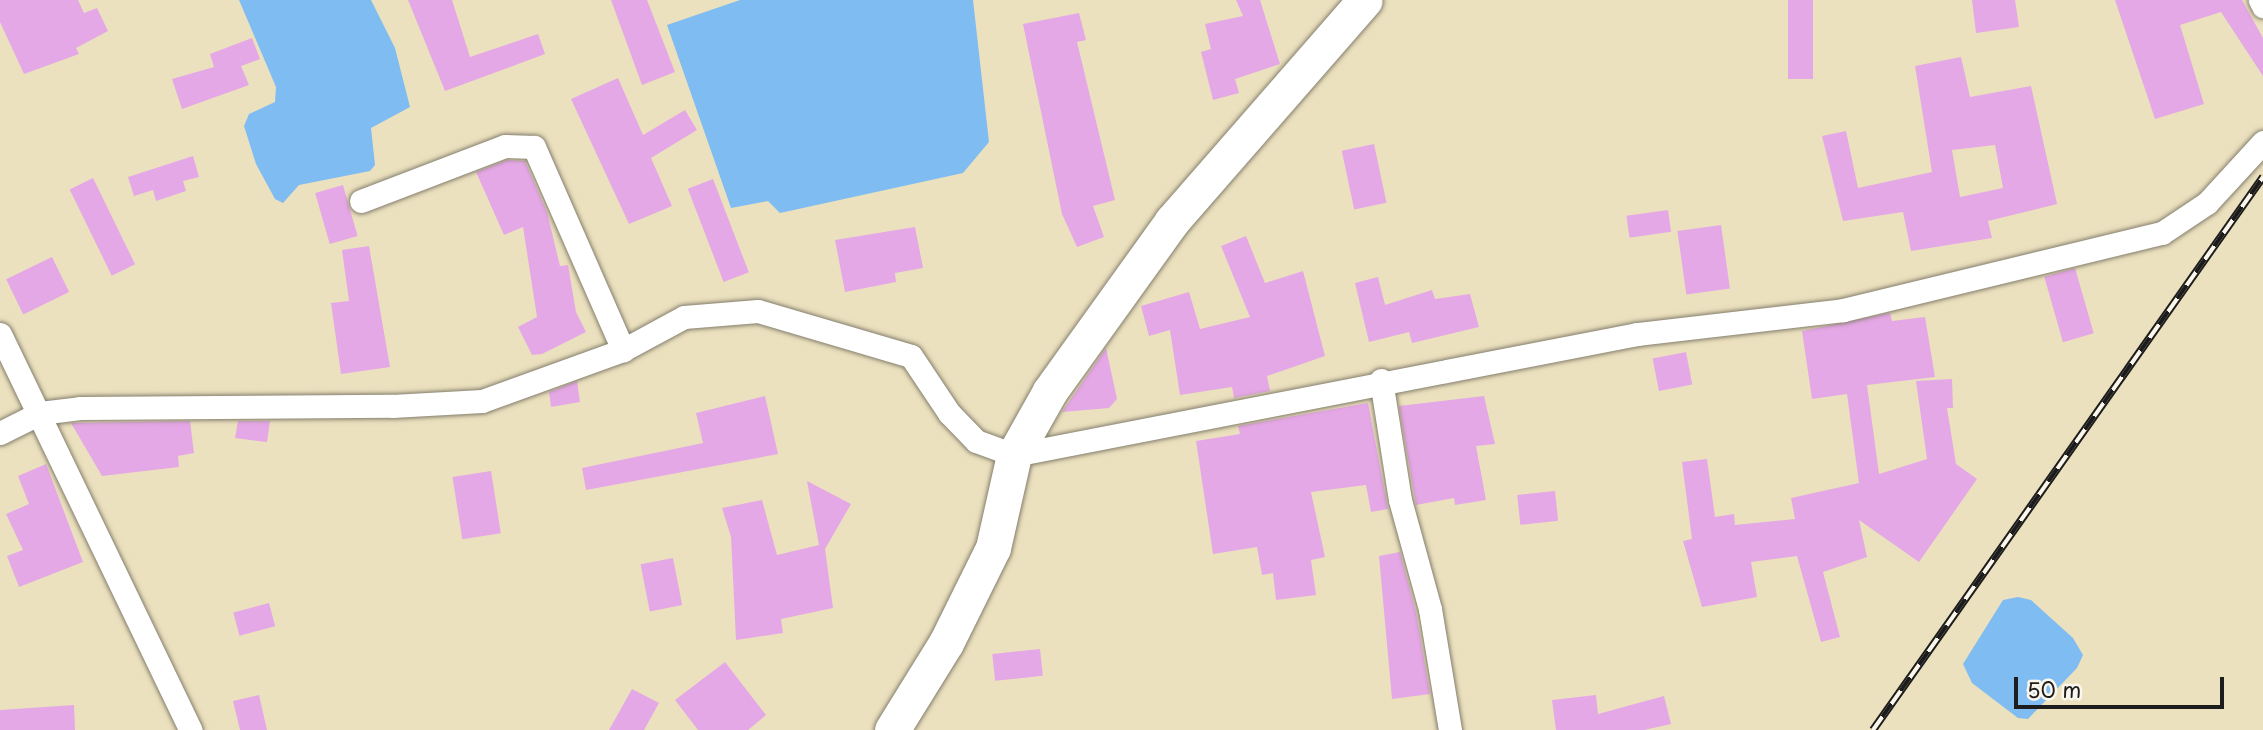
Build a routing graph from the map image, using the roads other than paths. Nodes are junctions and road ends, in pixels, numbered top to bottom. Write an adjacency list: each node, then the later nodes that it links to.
1 (1365, 0): 11 (main road)
2 (2260, 0): 3 (street)
3 (2263, 5)
4 (2263, 142): 8 (street)
5 (361, 201): 7 (street)
6 (0, 334): 9 (street)
7 (623, 350): 9 (street); 11 (street)
8 (1381, 380): 11 (street); 14 (street)
9 (40, 413): 10 (street); 12 (street)
10 (0, 433)
11 (1014, 455): 13 (main road)
12 (191, 730)
13 (892, 730)
14 (1450, 730)

